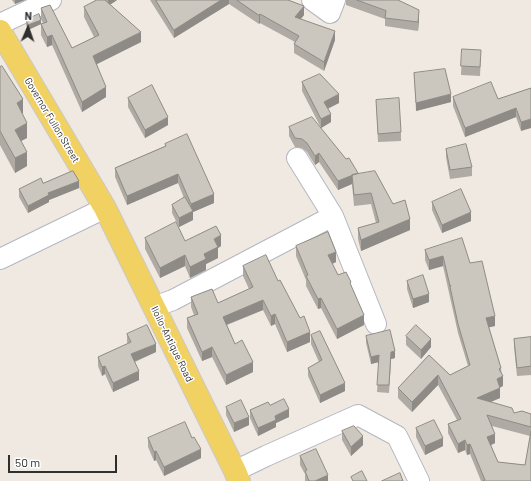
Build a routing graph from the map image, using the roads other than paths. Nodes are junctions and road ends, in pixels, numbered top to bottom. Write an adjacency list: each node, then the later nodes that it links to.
1 (51, 0): 4 (street)
2 (312, 0): 3 (street)
3 (335, 0)
4 (0, 24)
5 (0, 31): 7 (main road, Governor Fullon Street)
6 (297, 158): 8 (street)
7 (105, 208): 9 (street); 10 (main road, Iloilo-Antique Road)
8 (333, 216): 10 (street); 11 (street)
9 (0, 259)
10 (154, 307): 12 (main road, Iloilo-Antique Road)
11 (376, 324)
12 (237, 476): 13 (street)
13 (420, 481)

